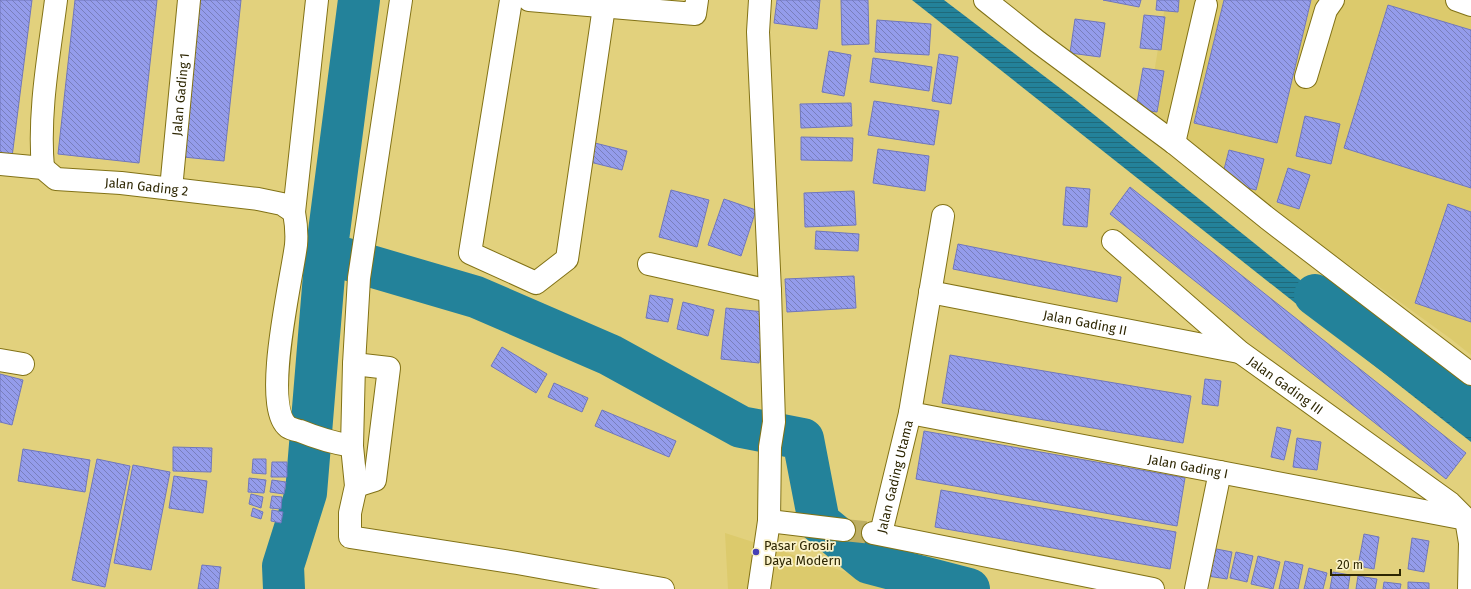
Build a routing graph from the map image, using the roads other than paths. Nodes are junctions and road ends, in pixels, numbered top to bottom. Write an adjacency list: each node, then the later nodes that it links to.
1 (56, 0): 18 (street)
2 (189, 0): 19 (street, Jalan Gading 1)
3 (317, 0): 20 (street)
4 (401, 0): 29 (street)
5 (511, 0): 12 (street)
6 (529, 0): 12 (street)
7 (697, 0): 12 (street)
8 (760, 0): 24 (street)
9 (985, 0): 16 (street)
10 (1333, 0): 15 (street)
11 (1457, 0): 13 (street)
12 (604, 3)
13 (1471, 5)
14 (1206, 6): 16 (street)
15 (1306, 77)
16 (1174, 143): 30 (street)
17 (0, 164): 18 (street, Jalan Gading 2)
18 (43, 168): 19 (street, Jalan Gading 2)
19 (171, 189): 20 (street, Jalan Gading 2)
20 (294, 212): 32 (street)
21 (943, 216): 25 (street, Jalan Gading Utama)
22 (1113, 241): 26 (street, Jalan Gading III)
23 (649, 264): 24 (street)
24 (770, 291): 36 (street)
25 (930, 292): 26 (street, Jalan Gading II); 31 (street, Jalan Gading Utama)
26 (1240, 352): 35 (street, Jalan Gading III)
27 (0, 360): 28 (street)
28 (23, 364)
29 (354, 364): 32 (street); 34 (street)
30 (1471, 374)
31 (910, 413): 33 (street, Jalan Gading I); 40 (street, Jalan Gading Utama)
32 (342, 445): 34 (street)
33 (1220, 472): 35 (street, Jalan Gading I); 41 (street)
34 (356, 486): 38 (street)
35 (1466, 519): 42 (street)
36 (769, 522): 37 (street); 39 (street)
37 (844, 530)
38 (663, 589)
39 (759, 589)
40 (1153, 589)
41 (1196, 589)
42 (1469, 589)

